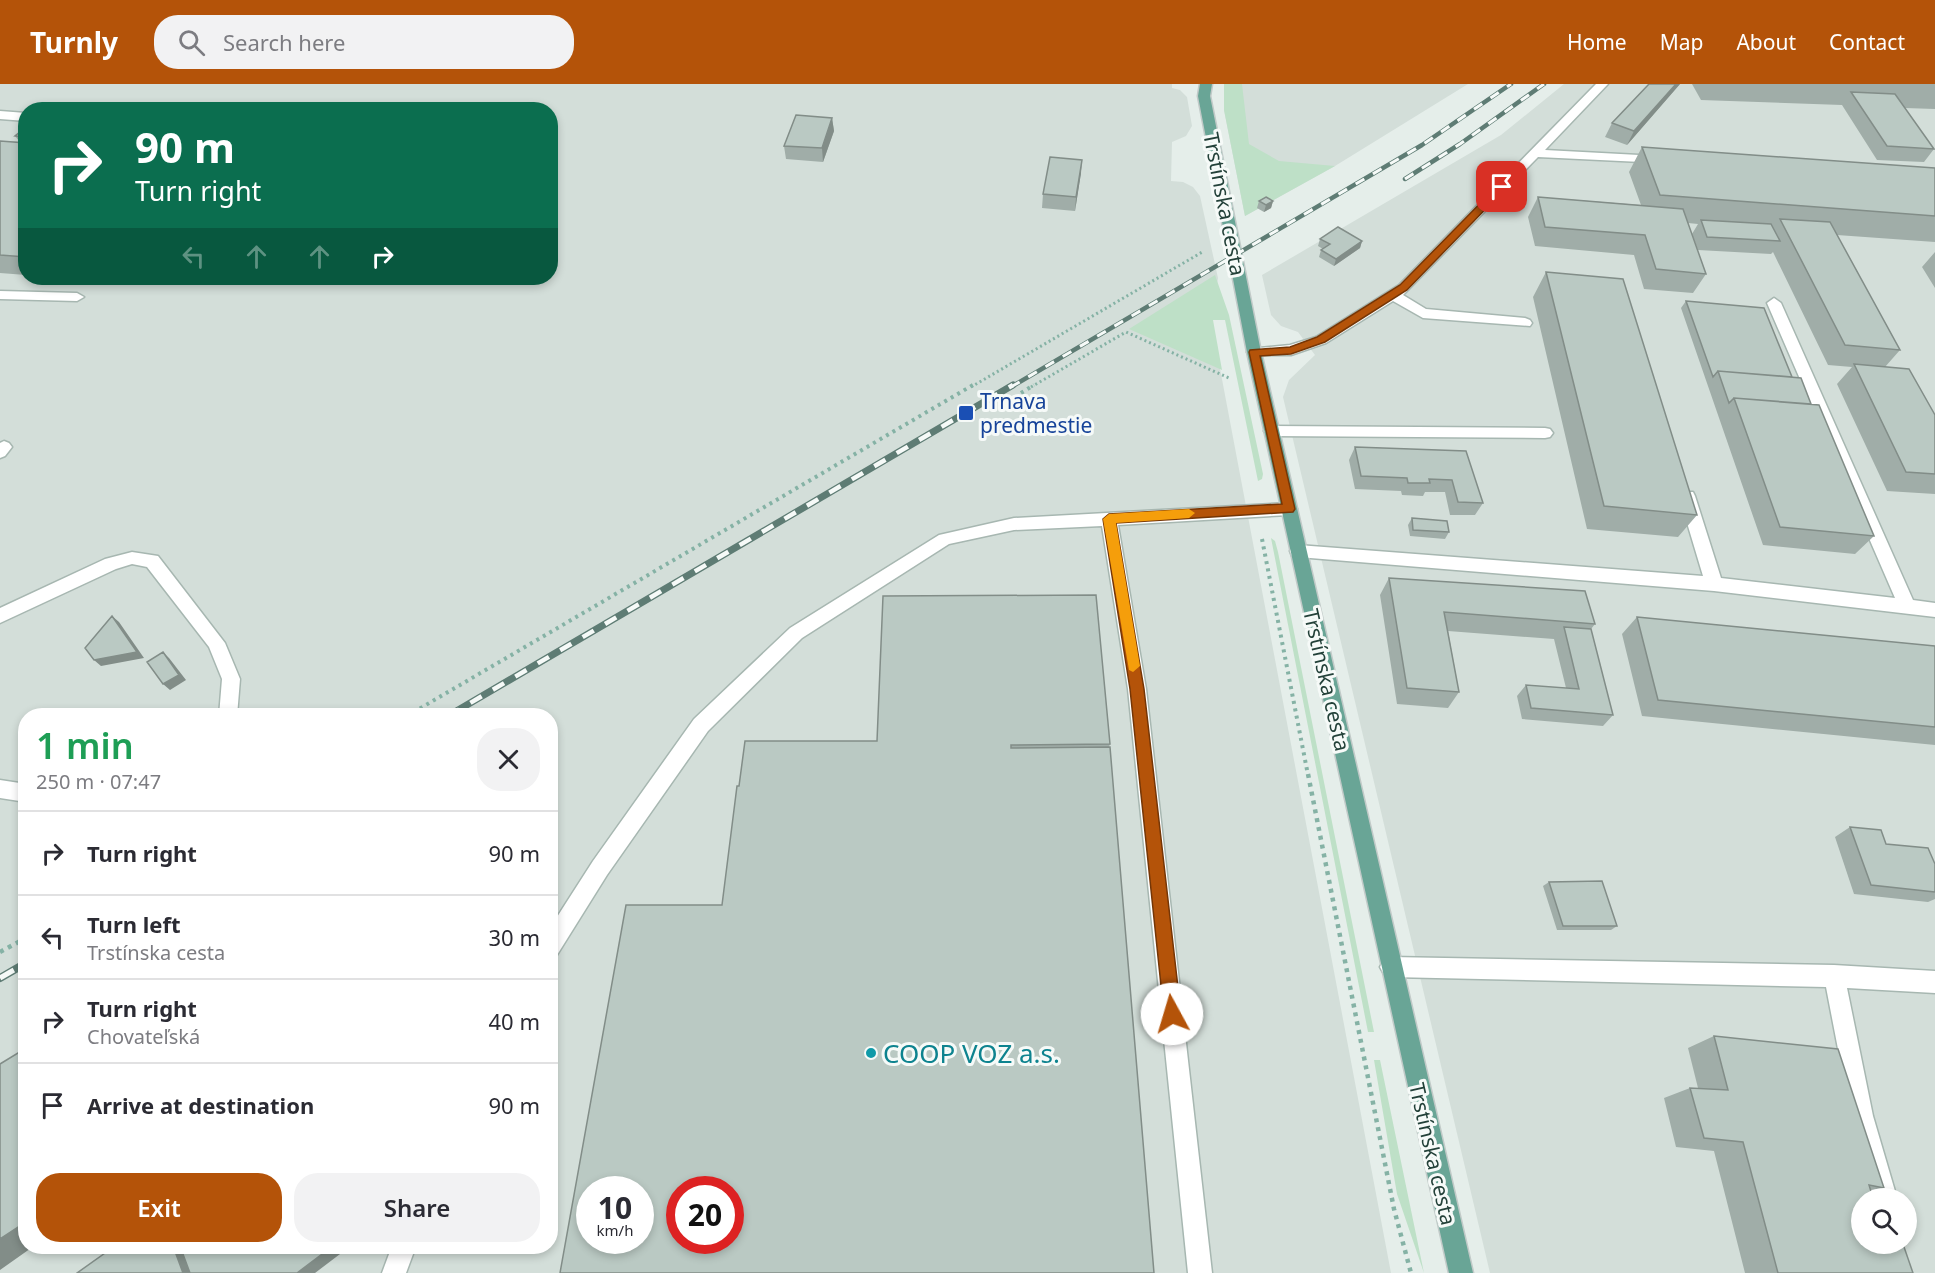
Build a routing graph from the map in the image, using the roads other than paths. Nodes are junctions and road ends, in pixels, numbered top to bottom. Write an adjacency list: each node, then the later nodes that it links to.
1 (1206, 84): 12 (main road, Trstínska cesta)
2 (1602, 84): 5 (street)
3 (0, 115): 4 (street)
4 (18, 116)
5 (1534, 153): 6 (street); 8 (street)
6 (1666, 161)
7 (0, 295): 9 (street)
8 (1392, 295): 11 (street); 12 (street)
9 (77, 297)
10 (1774, 303): 20 (street)
11 (1525, 323)
12 (1254, 352): 13 (main road, Trstínska cesta)
13 (1272, 431): 14 (street); 16 (main road, Trstínska cesta)
14 (1545, 433)
15 (1683, 484): 19 (street)
16 (1289, 509): 17 (street); 18 (main road, Trstínska cesta)
17 (1109, 519): 26 (street); 33 (street)
18 (1298, 551): 19 (street); 27 (main road, Trstínska cesta)
19 (1714, 584): 20 (street)
20 (1907, 607): 21 (street)
21 (1935, 610)
22 (0, 616): 23 (street)
23 (229, 708)
24 (0, 789): 25 (street)
25 (18, 792)
26 (558, 935)
27 (1391, 966): 28 (street); 34 (main road, Trstínska cesta)
28 (1834, 975): 29 (street); 30 (street)
29 (1935, 982)
30 (1882, 1188)
31 (401, 1254): 32 (street)
32 (394, 1273)
33 (1200, 1273)
34 (1461, 1273)

